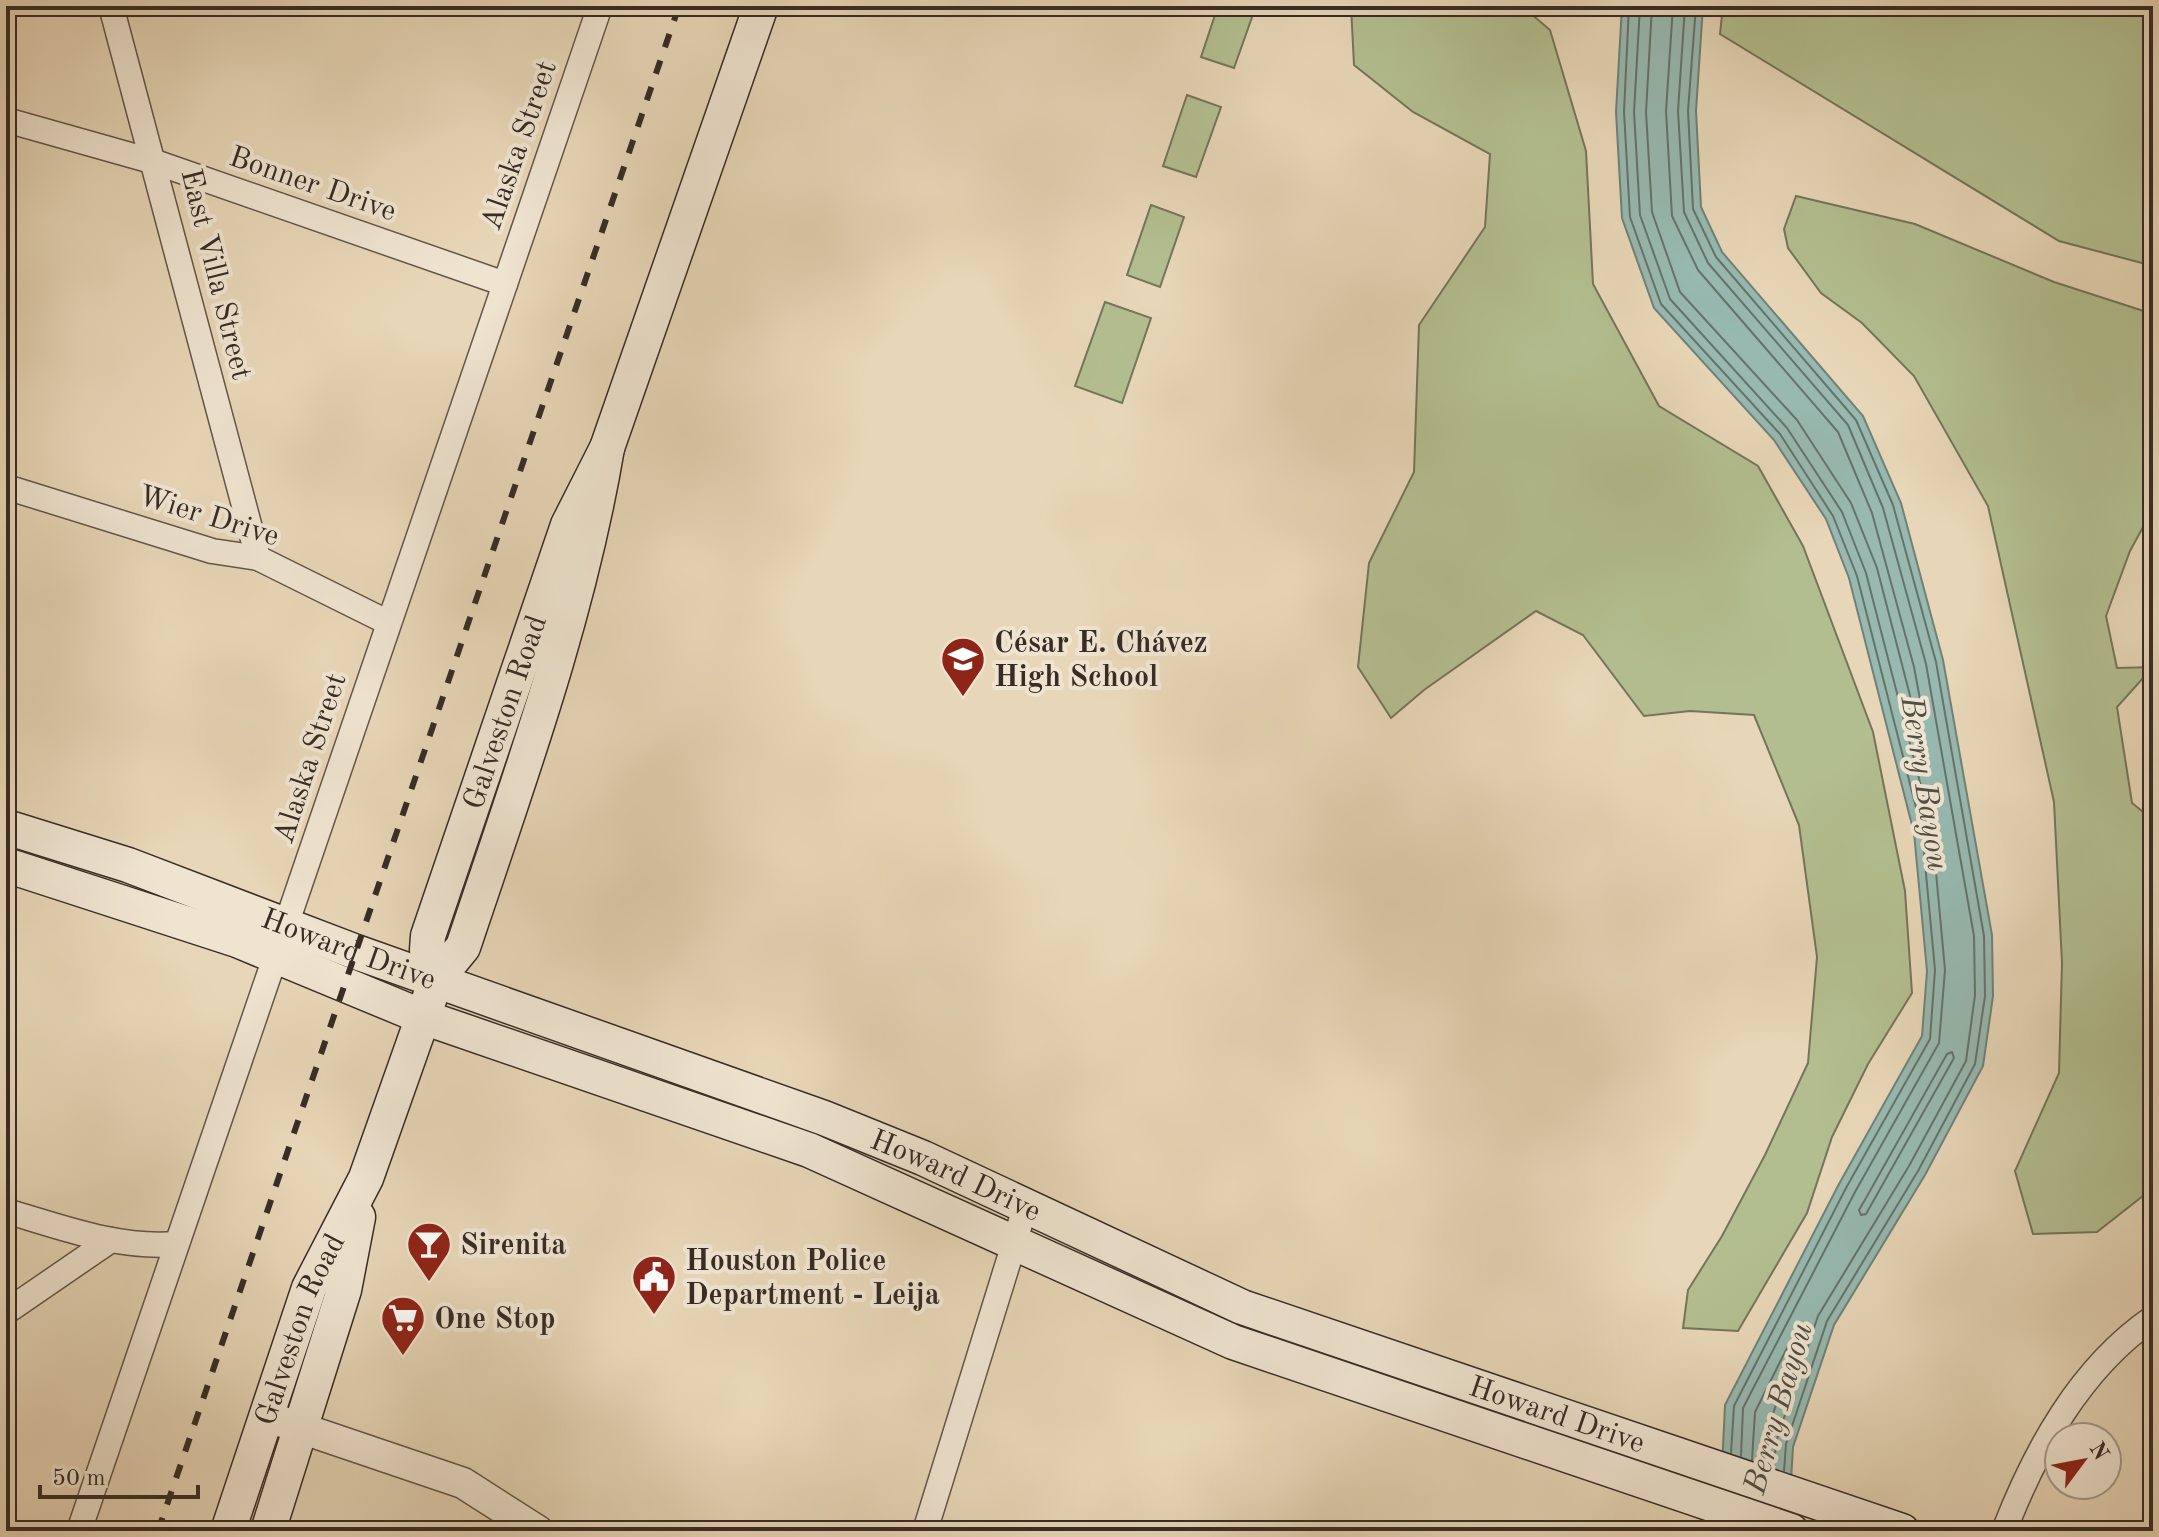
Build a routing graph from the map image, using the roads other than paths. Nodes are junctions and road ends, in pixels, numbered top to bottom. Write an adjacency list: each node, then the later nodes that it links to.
1 (111, 6): 5 (street, East Villa Street)
2 (600, 6): 6 (street, Alaska Street)
3 (761, 6): 14 (main road, Galveston Road)
4 (6, 120): 5 (street, Bonner Drive)
5 (155, 162): 6 (street, Bonner Drive); 8 (street, East Villa Street)
6 (505, 284): 9 (street, Alaska Street)
7 (6, 487): 8 (street, Wier Drive)
8 (258, 558): 9 (street, Wier Drive)
9 (387, 622): 12 (street, Alaska Street)
10 (6, 827): 12 (main road, Howard Drive)
11 (6, 865): 13 (main road, Howard Drive)
12 (288, 924): 13 (street, Alaska Street); 14 (main road, Howard Drive)
13 (276, 958): 15 (main road, Howard Drive); 23 (street, Alaska Street)
14 (436, 980): 15 (main road, Galveston Road); 16 (main road, Howard Drive)
15 (423, 1017): 17 (main road, Howard Drive); 18 (main road, Galveston Road)
16 (766, 1097): 17 (main road); 19 (main road, Howard Drive)
17 (754, 1131): 22 (main road, Howard Drive)
18 (366, 1178): 29 (main road, Galveston Road); 30 (main road, Galveston Road)
19 (1025, 1208): 22 (street); 24 (main road, Howard Drive)
20 (6, 1211): 21 (street)
21 (111, 1240): 23 (street); 25 (street)
22 (1014, 1241): 27 (main road, Howard Drive); 36 (street)
23 (176, 1244): 32 (street, Alaska Street)
24 (1242, 1307): 27 (main road); 28 (main road, Howard Drive)
25 (6, 1312)
26 (2153, 1318): 39 (street)
27 (1233, 1342): 31 (main road, Howard Drive)
28 (1516, 1398): 31 (main road); 38 (main road, Howard Drive)
29 (266, 1415): 30 (street); 33 (main road, Galveston Road)
30 (298, 1428): 34 (main road, Galveston Road); 35 (street)
31 (1503, 1433): 37 (main road, Howard Drive)
32 (79, 1531)
33 (228, 1531)
34 (268, 1531)
35 (538, 1531)
36 (925, 1531)
37 (1791, 1531)
38 (1902, 1531)
39 (2004, 1531)

